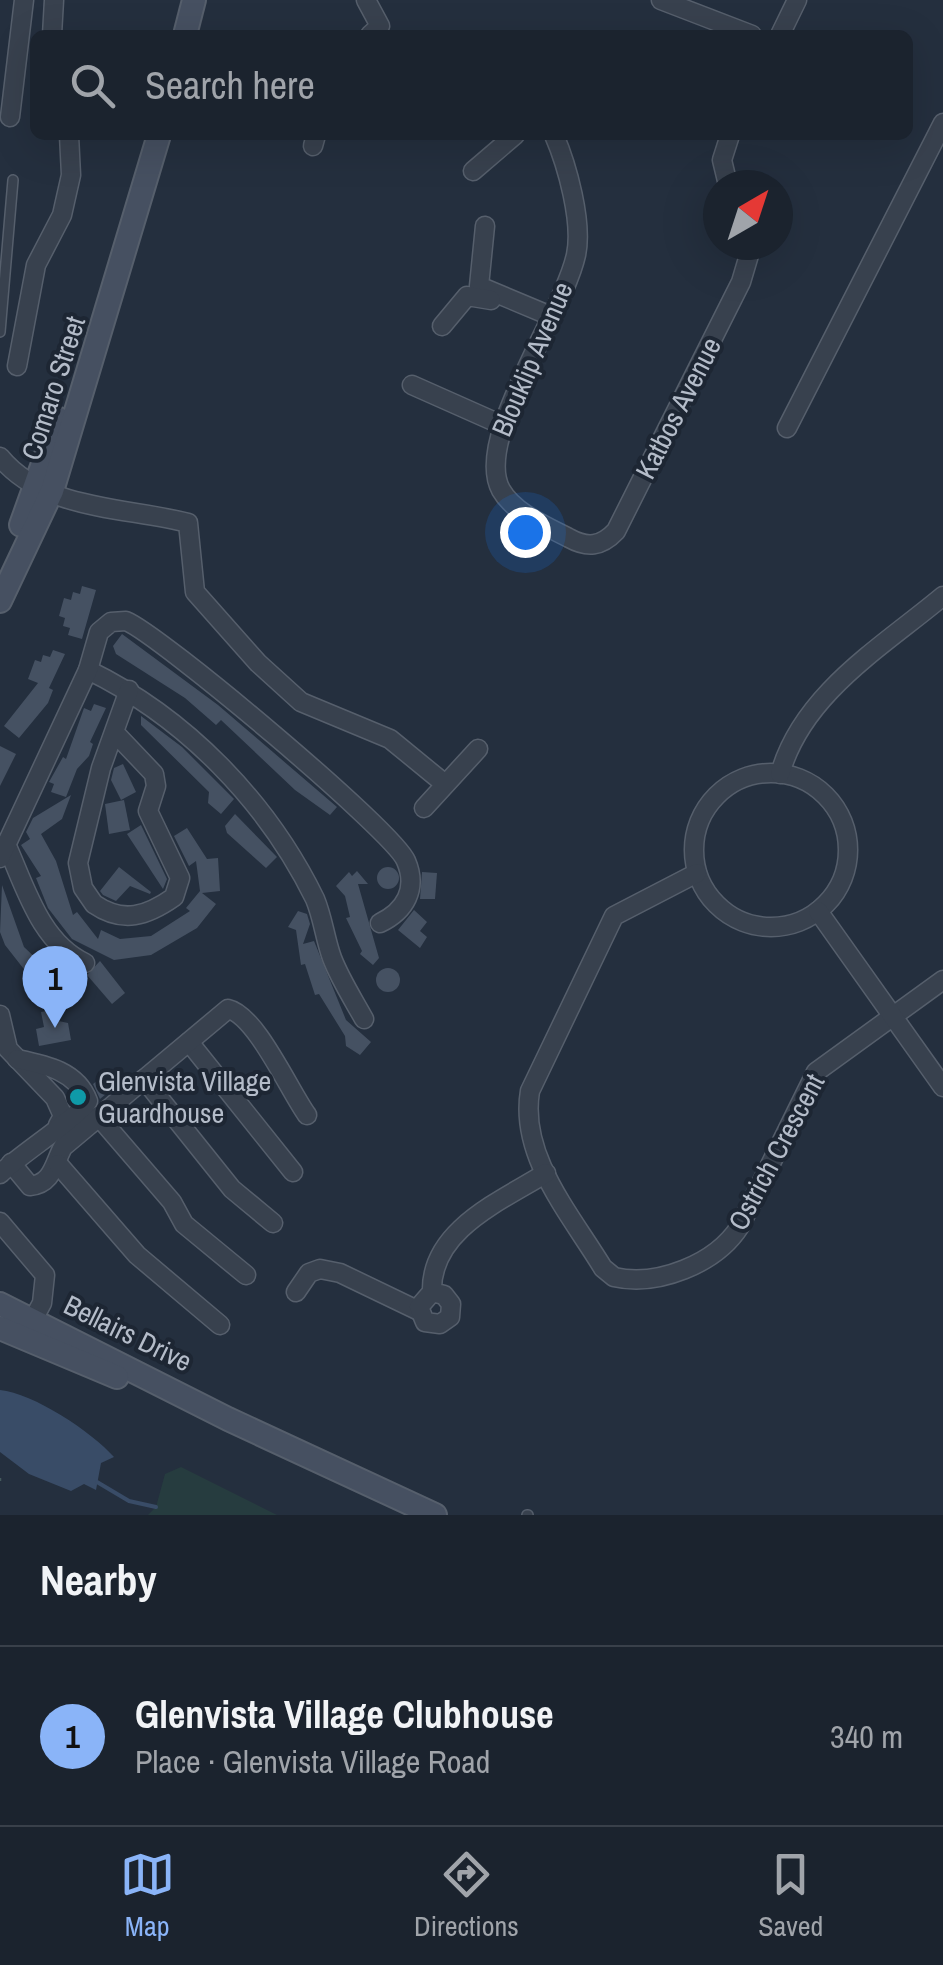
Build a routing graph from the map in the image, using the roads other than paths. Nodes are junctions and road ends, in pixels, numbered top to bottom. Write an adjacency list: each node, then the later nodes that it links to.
1 (24, 0): 12 (street)
2 (54, 0): 7 (street)
3 (194, 0): 8 (street)
4 (366, 0): 9 (street)
5 (661, 0): 10 (street)
6 (797, 0): 11 (street)
7 (52, 30)
8 (186, 30)
9 (378, 30)
10 (739, 30)
11 (782, 30)
12 (10, 117)
13 (943, 123): 30 (street)
14 (69, 140): 27 (street)
15 (157, 140): 32 (street, Comaro Street)
16 (509, 140): 20 (street)
17 (555, 140): 24 (street, Blouklip Avenue)
18 (728, 140): 19 (street)
19 (724, 170)
20 (472, 171)
21 (12, 180): 26 (lane)
22 (485, 226): 24 (street)
23 (748, 260): 33 (street, Katbos Avenue)
24 (551, 321): 25 (street); 29 (street, Blouklip Avenue)
25 (442, 326)
26 (0, 332)
27 (18, 366)
28 (412, 384): 29 (street)
29 (502, 425): 33 (street, Blouklip Avenue)
30 (787, 428)
31 (0, 457): 32 (street)
32 (44, 488): 34 (street, Comaro Street); 36 (street, Comaro Street); 42 (street)
33 (580, 544)
34 (0, 571)
35 (943, 596): 41 (street)
36 (0, 601)
37 (88, 670): 38 (street); 44 (street); 47 (street)
38 (129, 690): 39 (street); 52 (street)
39 (115, 733): 39 (street)
40 (478, 749): 42 (street)
41 (780, 774): 45 (street); 46 (street)
42 (445, 784): 43 (street)
43 (424, 808)
44 (3, 851): 48 (street)
45 (696, 873): 46 (street); 63 (street, Ostrich Crescent)
46 (818, 912): 51 (street)
47 (380, 923)
48 (85, 963)
49 (943, 980): 51 (street)
50 (0, 1015): 54 (street)
51 (894, 1018): 56 (street); 63 (street, Ostrich Crescent)
52 (364, 1019)
53 (189, 1042): 55 (street); 57 (street); 62 (street)
54 (18, 1059): 59 (street); 59 (street)
55 (144, 1079): 58 (street); 65 (street)
56 (943, 1086)
57 (307, 1115)
58 (98, 1116): 60 (street); 66 (street)
59 (58, 1125): 61 (street)
60 (58, 1164): 61 (street); 71 (street)
61 (6, 1169)
62 (293, 1172)
63 (546, 1173): 68 (street)
64 (0, 1222): 73 (street)
65 (273, 1224)
66 (246, 1275)
67 (296, 1292): 70 (street)
68 (432, 1292): 70 (street); 70 (street)
69 (0, 1304): 73 (street, Bellairs Drive)
70 (418, 1311)
71 (220, 1325)
72 (0, 1328): 73 (street, Bellairs Drive)
73 (28, 1329): 74 (street, Bellairs Drive)
74 (435, 1515)

